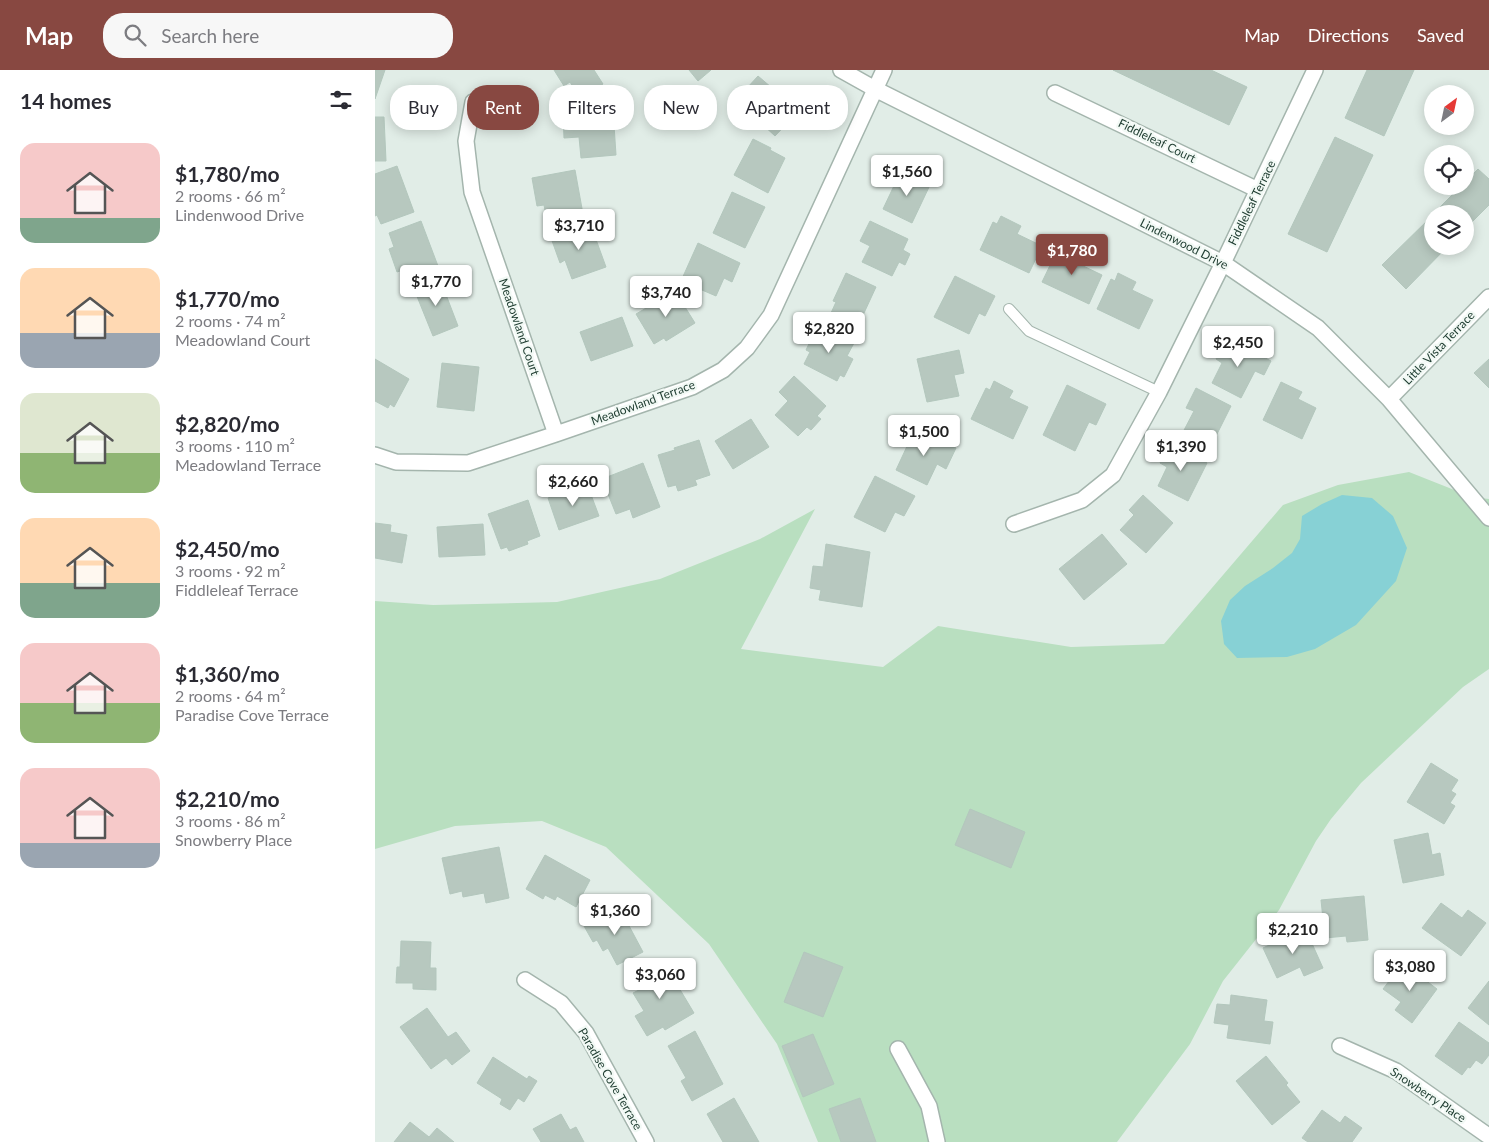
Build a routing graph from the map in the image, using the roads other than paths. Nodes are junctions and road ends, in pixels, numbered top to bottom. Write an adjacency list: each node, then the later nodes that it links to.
1 (841, 70): 4 (street, Lindenwood Drive)
2 (884, 70): 4 (street, Meadowland Terrace)
3 (1315, 70): 7 (street, Fiddleleaf Terrace)
4 (875, 90): 8 (street, Lindenwood Drive); 13 (street, Meadowland Terrace)
5 (1055, 93): 7 (street, Fiddleleaf Court)
6 (467, 130): 13 (street, Meadowland Court)
7 (1258, 190): 8 (street, Fiddleleaf Terrace)
8 (1223, 263): 11 (street, Fiddleleaf Terrace); 12 (street, Lindenwood Drive)
9 (1489, 296): 12 (street, Little Vista Terrace)
10 (1009, 309): 11 (lane)
11 (1159, 392): 16 (street, Fiddleleaf Terrace)
12 (1389, 399): 15 (street, Lindenwood Drive)
13 (556, 434): 14 (street, Meadowland Terrace)
14 (375, 455)
15 (1489, 518)
16 (1014, 524)
17 (525, 980): 21 (street, Paradise Cove Terrace)
18 (1340, 1046): 20 (street, Snowberry Place)
19 (898, 1049): 22 (street)
20 (1486, 1136)
21 (647, 1142)
22 (937, 1142)

